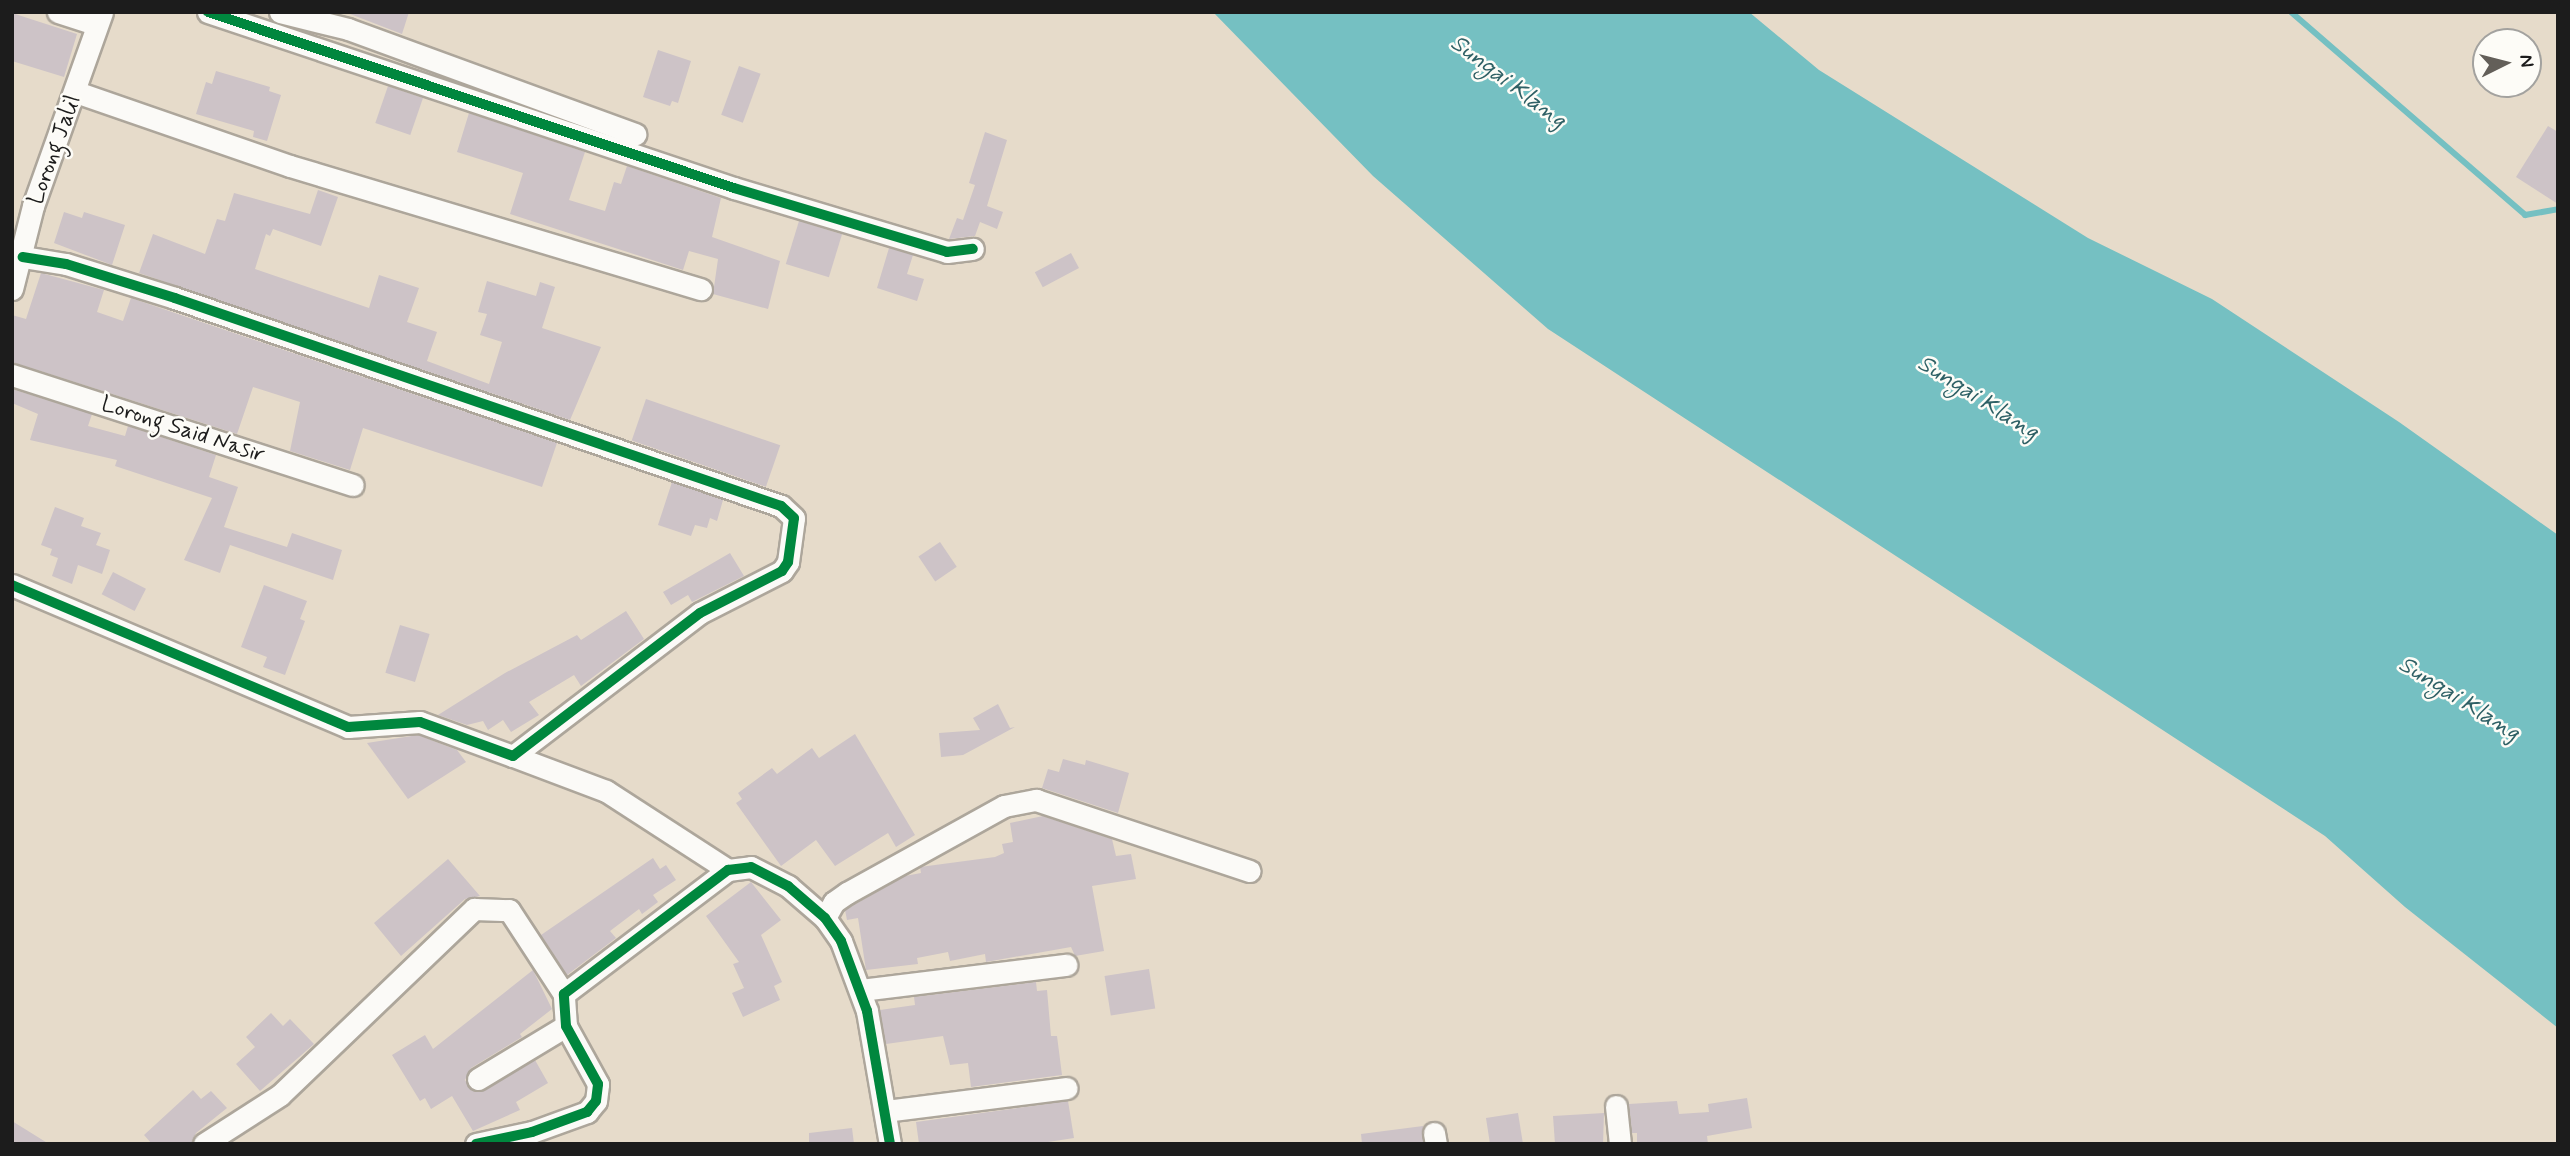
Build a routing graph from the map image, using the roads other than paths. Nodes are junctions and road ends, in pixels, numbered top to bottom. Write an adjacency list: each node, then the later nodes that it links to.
1 (58, 12): 4 (street)
2 (208, 12): 7 (street)
3 (280, 12): 6 (street)
4 (99, 18): 5 (street, Lorong Jalil)
5 (76, 92): 8 (street, Lorong Jalil); 10 (street)
6 (635, 134)
7 (973, 249)
8 (23, 257): 9 (street, Lorong Jalil); 14 (street)
9 (12, 289)
10 (701, 289)
11 (12, 375): 12 (street, Lorong Said Nasir)
12 (353, 485)
13 (12, 585): 14 (street)
14 (513, 756): 15 (street)
15 (728, 870): 17 (street); 20 (street)
16 (1249, 871): 17 (street)
17 (825, 918): 19 (street)
18 (1066, 965): 19 (street)
19 (861, 989): 25 (street)
20 (564, 994): 21 (street); 27 (street)
21 (566, 1026): 22 (street); 26 (street)
22 (478, 1079)
23 (1067, 1088): 25 (street)
24 (1616, 1106): 30 (street)
25 (885, 1111): 29 (street)
26 (519, 1139): 28 (street)
27 (204, 1144)
28 (476, 1144)
29 (890, 1144)
30 (1620, 1144)

